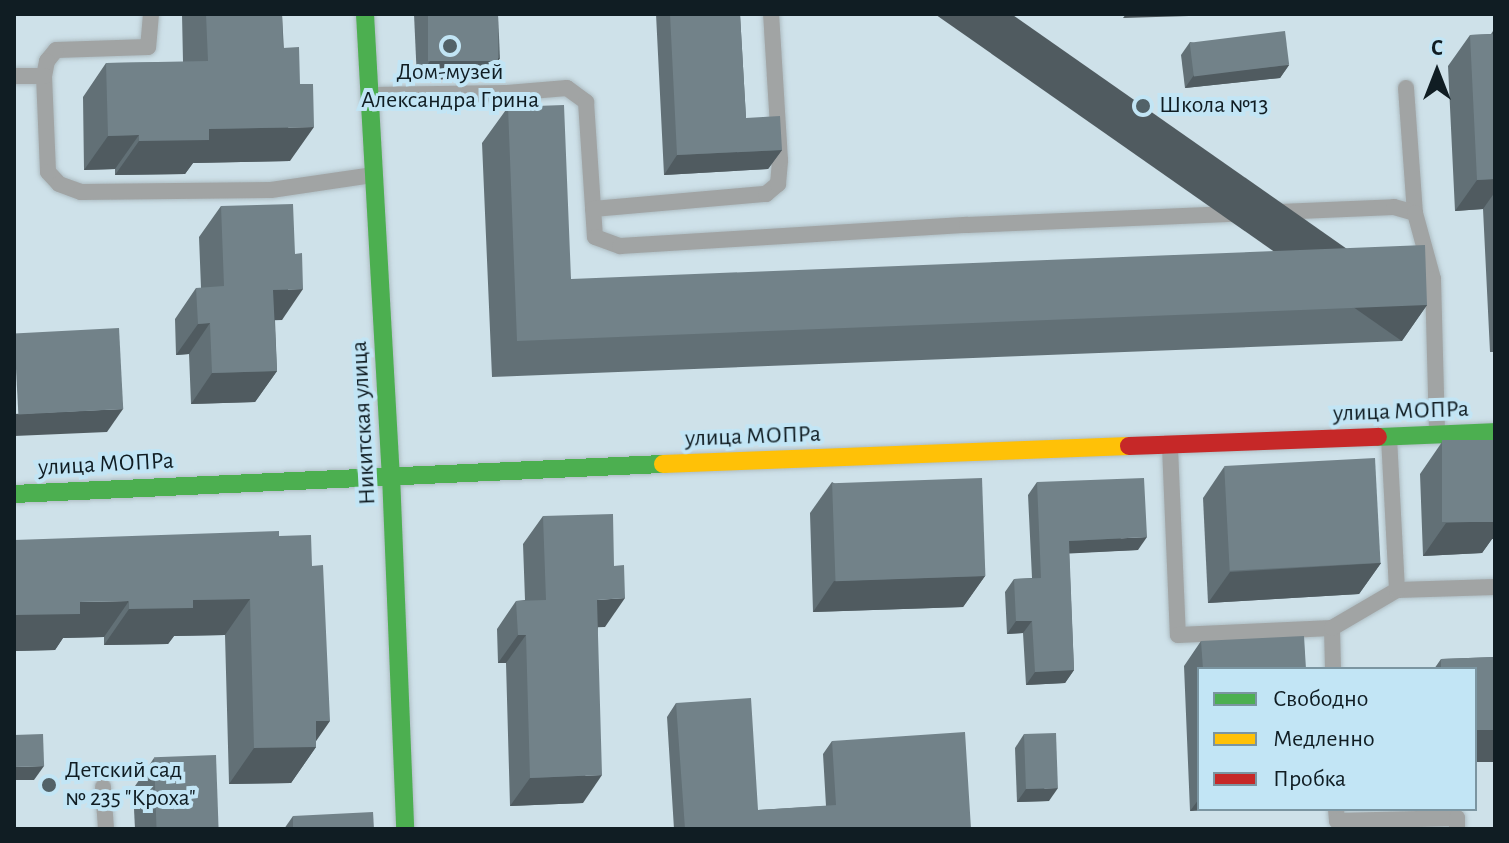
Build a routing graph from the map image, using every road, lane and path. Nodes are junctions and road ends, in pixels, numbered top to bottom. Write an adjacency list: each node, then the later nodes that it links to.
1 (151, 14): 5 (lane)
2 (365, 14): 7 (street, Никитская улица)
3 (771, 14): 9 (lane)
4 (14, 76): 5 (lane)
5 (44, 76): 8 (lane)
6 (1406, 88): 10 (lane)
7 (370, 95): 8 (street, Никитская улица); 9 (lane)
8 (374, 175): 15 (street, Никитская улица)
9 (593, 209): 10 (lane)
10 (1415, 213): 12 (lane)
11 (1495, 432): 12 (street, улица МОПРа)
12 (1437, 435): 13 (street, улица МОПРа)
13 (1389, 436): 14 (street, улица МОПРа); 18 (lane)
14 (1170, 445): 15 (street, улица МОПРа); 19 (lane)
15 (391, 475): 16 (street, улица МОПРа); 24 (street, Никитская улица)
16 (14, 494)
17 (1495, 587): 18 (lane)
18 (1397, 590): 19 (lane)
19 (1332, 628): 20 (lane)
20 (1333, 667)
21 (103, 787): 23 (lane)
22 (1336, 811): 25 (lane)
23 (106, 829)
24 (405, 829)
25 (1457, 829)

